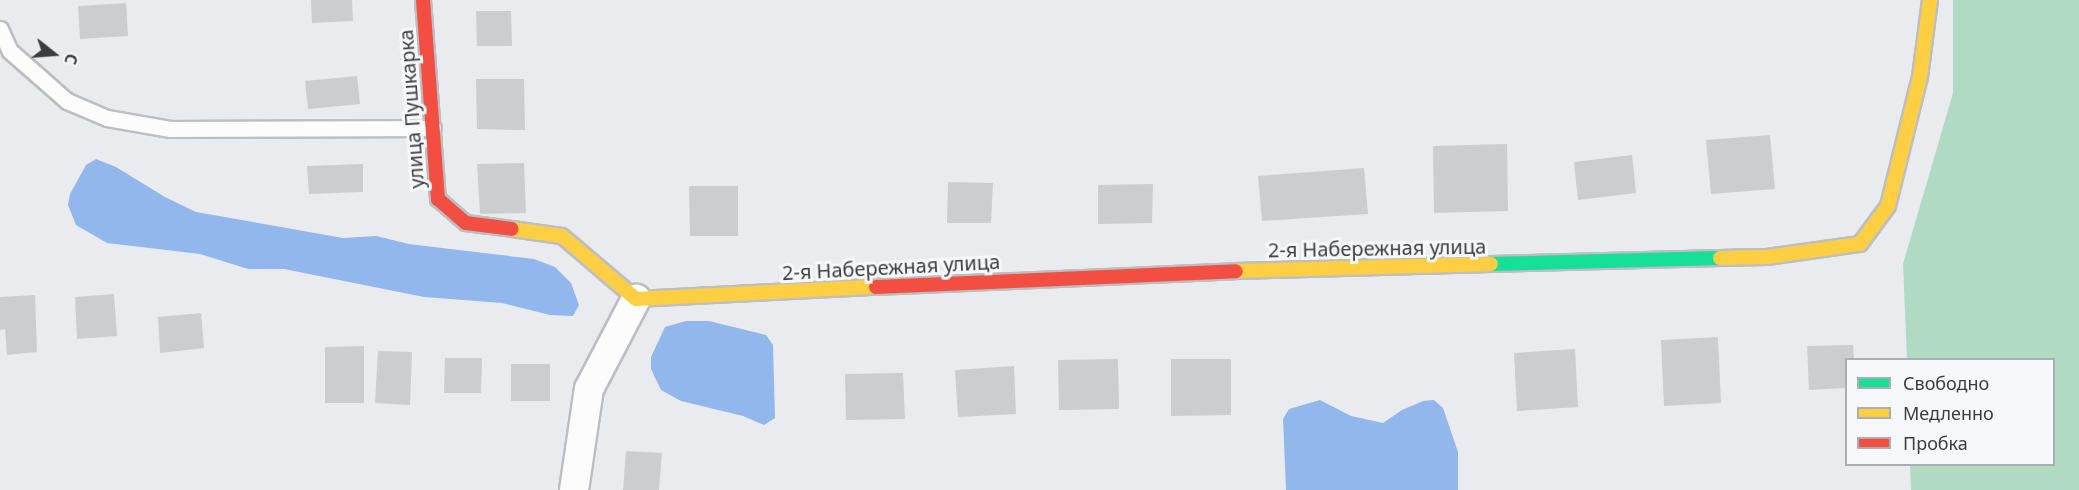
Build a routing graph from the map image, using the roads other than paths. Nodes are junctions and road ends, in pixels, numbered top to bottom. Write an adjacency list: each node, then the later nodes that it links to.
1 (423, 0): 4 (street, улица Пушкарка)
2 (1929, 0): 5 (street, 2-я Набережная улица)
3 (0, 29): 4 (lane)
4 (432, 128): 5 (street, улица Пушкарка)
5 (636, 299): 6 (street)
6 (574, 490)

